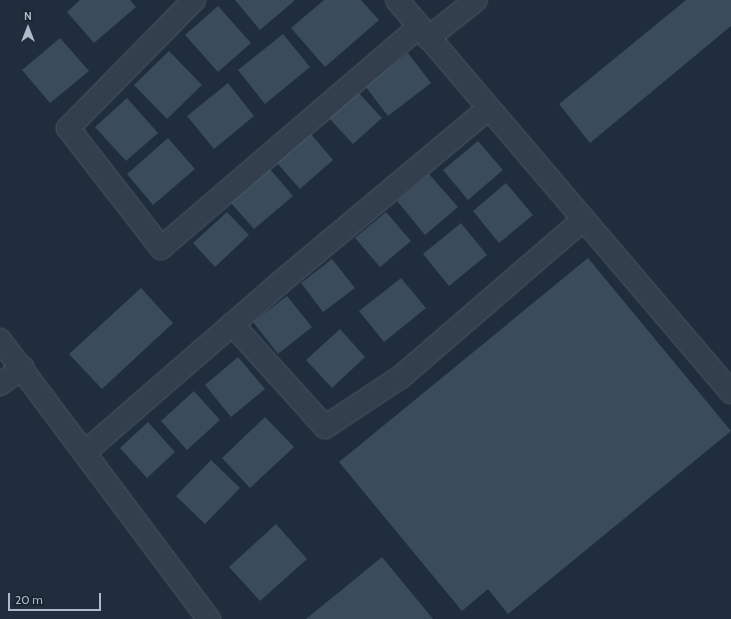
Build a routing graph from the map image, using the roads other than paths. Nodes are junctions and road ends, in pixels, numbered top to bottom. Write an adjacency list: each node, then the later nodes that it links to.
1 (194, 0): 4 (street)
2 (398, 0): 4 (street)
3 (476, 0): 4 (street)
4 (423, 33): 5 (street)
5 (488, 109): 6 (street); 7 (street)
6 (583, 220): 7 (street); 11 (street)
7 (232, 324): 12 (street)
8 (0, 340): 9 (street)
9 (23, 368): 10 (street); 12 (street)
10 (0, 384)
11 (731, 392)
12 (85, 452): 13 (street)
13 (208, 619)

